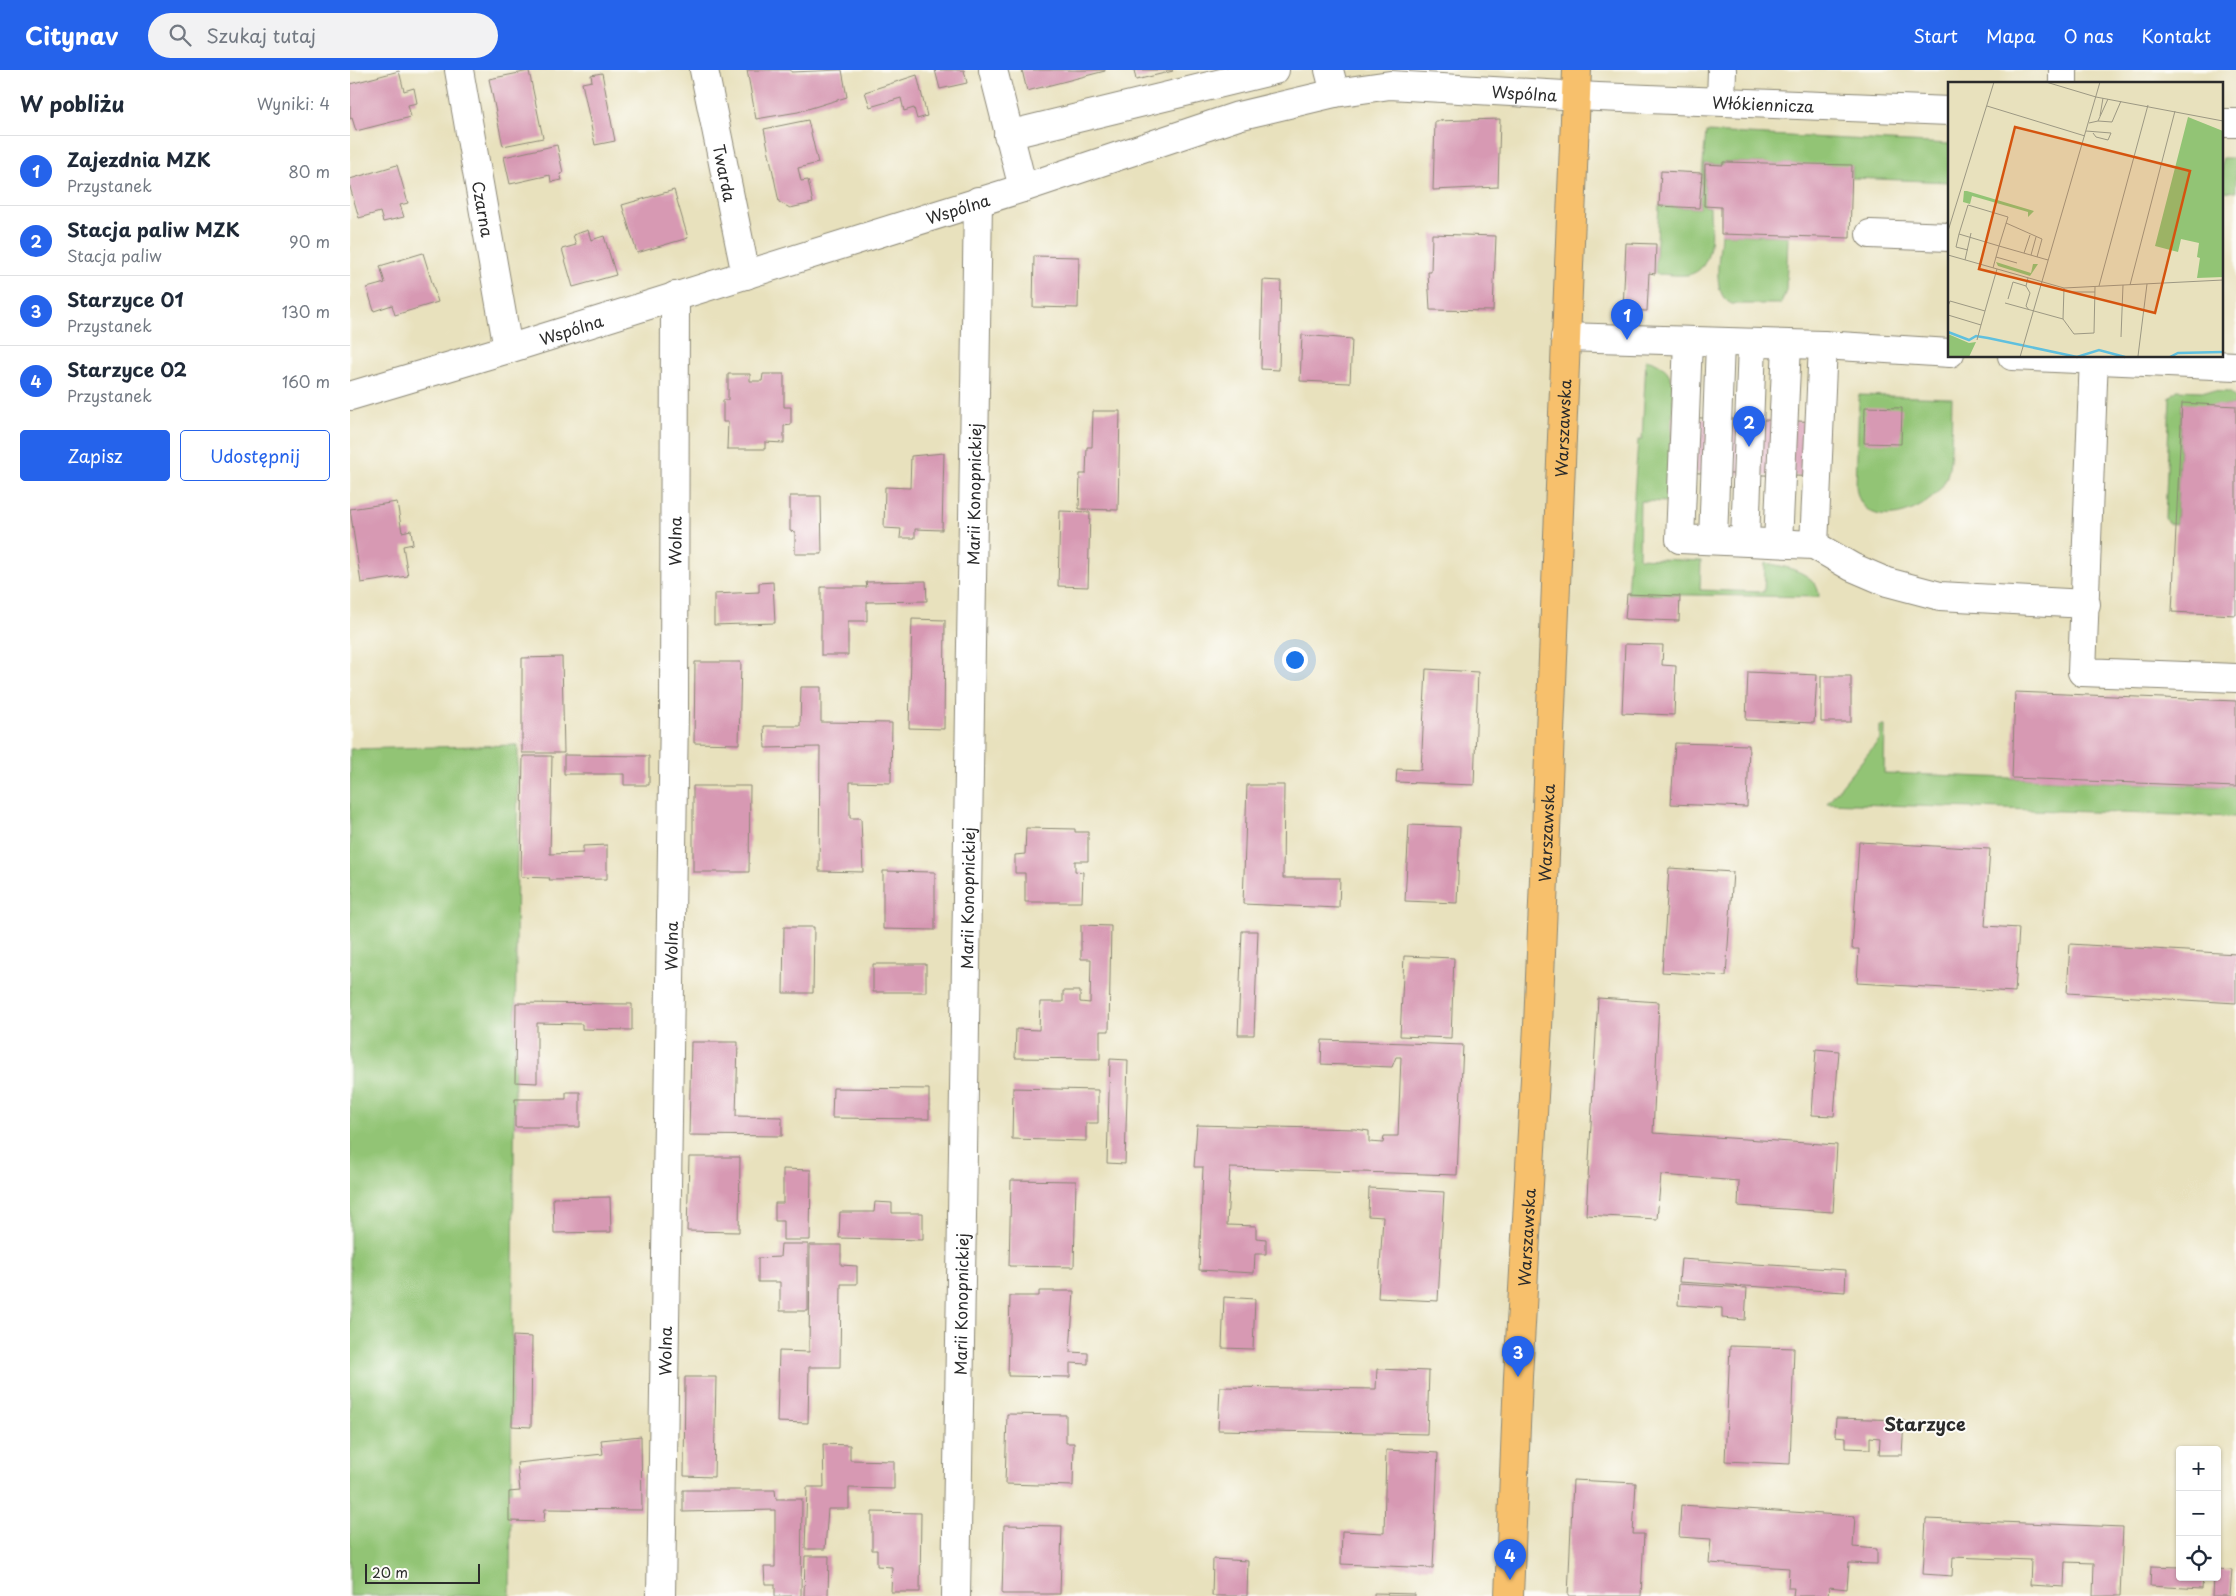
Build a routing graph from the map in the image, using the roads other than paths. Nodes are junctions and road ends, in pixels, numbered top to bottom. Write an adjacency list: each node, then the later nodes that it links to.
1 (459, 70): 23 (street, Czarna)
2 (704, 70): 15 (street, Twarda)
3 (993, 70): 10 (street)
4 (1275, 70): 10 (street)
5 (1722, 70): 8 (street)
6 (1332, 82): 7 (street, Wspólna); 11 (street, Wspólna)
7 (1576, 83): 8 (street, Włókiennicza); 17 (main road, Warszawska)
8 (1721, 101): 9 (street, Włókiennicza)
9 (1948, 111)
10 (1008, 136): 11 (street)
11 (1023, 188): 12 (street, Wspólna)
12 (978, 201): 15 (street, Wspólna); 35 (street, Marii Konopnickiej)
13 (1870, 234): 14 (street)
14 (1948, 237)
15 (746, 275): 16 (street, Wspólna)
16 (675, 296): 23 (street, Wspólna); 34 (street, Wolna)
17 (1565, 337): 18 (street); 36 (main road, Warszawska)
18 (1688, 341): 19 (street); 28 (street)
19 (1720, 342): 20 (street); 28 (street)
20 (1752, 343): 21 (street); 29 (street)
21 (1787, 345): 22 (street); 30 (street)
22 (1823, 346): 24 (street); 31 (street)
23 (508, 349): 27 (street, Wspólna)
24 (1948, 353)
25 (2094, 358): 26 (street); 32 (street)
26 (2236, 366)
27 (350, 396)
28 (1713, 540): 29 (street)
29 (1745, 541): 30 (street)
30 (1778, 543): 31 (street)
31 (1814, 544): 32 (street)
32 (2086, 604): 33 (street)
33 (2236, 678)
34 (661, 1596)
35 (956, 1596)
36 (1509, 1596)

